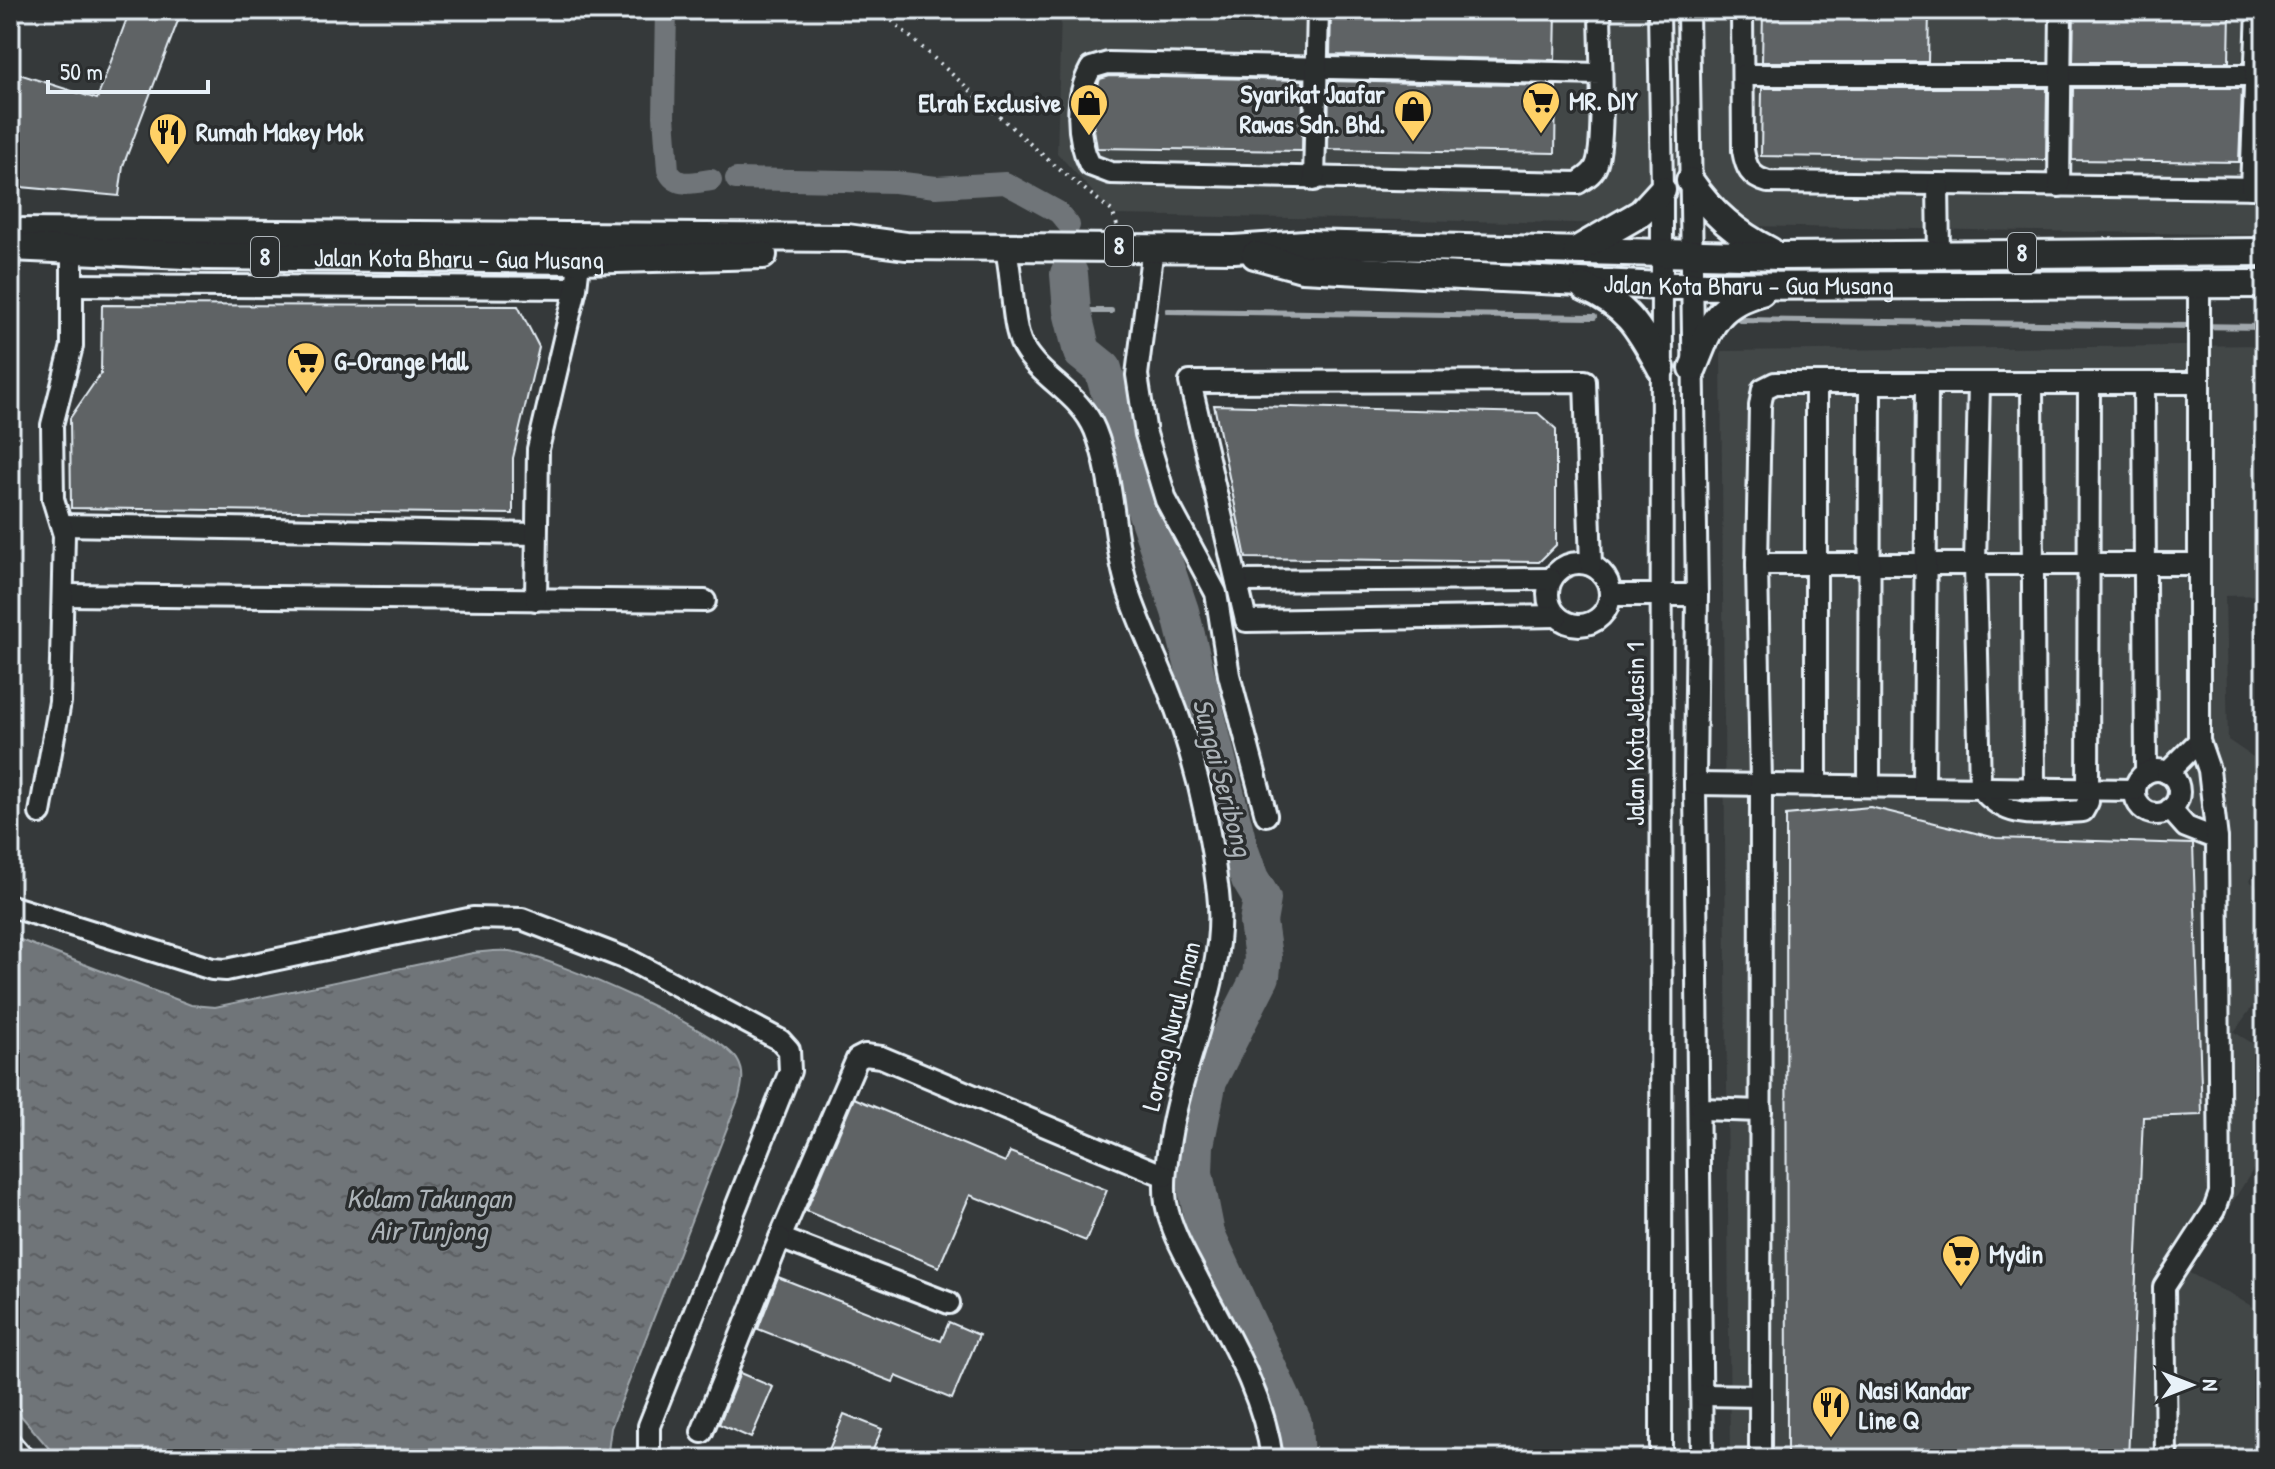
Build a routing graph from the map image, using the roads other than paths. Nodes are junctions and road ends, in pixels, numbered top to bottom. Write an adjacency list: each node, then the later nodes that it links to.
1 (1318, 10): 8 (street)
2 (1600, 10): 9 (street)
3 (1659, 10): 18 (street, Jalan Kota Jelasin 1)
4 (1688, 10): 14 (street)
5 (1742, 10): 10 (street)
6 (2061, 10): 12 (street)
7 (2258, 10): 11 (street)
8 (1316, 68): 9 (street); 13 (street); 13 (street)
9 (1600, 74): 13 (street)
10 (1743, 75): 12 (street); 15 (street)
11 (2260, 75): 12 (street); 17 (street)
12 (2061, 76): 16 (street)
13 (1314, 180)
14 (1690, 181): 30 (street); 32 (main road)
15 (1938, 184): 16 (street); 31 (street)
16 (2059, 186): 17 (street)
17 (2258, 188)
18 (1662, 190): 27 (main road); 28 (street, Jalan Kota Jelasin 1)
19 (10, 232): 23 (main road, Jalan Kota Bharu – Gua Musang / 8)
20 (1005, 246): 22 (main road, Jalan Kota Bharu – Gua Musang / 8); 24 (main road, Jalan Kota Bharu – Gua Musang / 8); 91 (street, Lorong Nurul Iman)
21 (10, 247): 26 (main road, Jalan Kota Bharu – Gua Musang / 8)
22 (1153, 247): 25 (main road, Jalan Kota Bharu – Gua Musang / 8); 86 (street)
23 (521, 248): 24 (main road, Jalan Kota Bharu – Gua Musang / 8); 26 (main road, Jalan Kota Bharu – Gua Musang / 8); 38 (street)
24 (581, 249): 40 (street)
25 (1234, 249): 27 (main road, Jalan Kota Bharu – Gua Musang / 8); 33 (main road, Jalan Kota Bharu – Gua Musang / 8)
26 (72, 252): 35 (street)
27 (1574, 252): 28 (main road, Jalan Kota Bharu – Gua Musang / 8)
28 (1661, 252): 30 (main road, Jalan Kota Bharu – Gua Musang / 8); 36 (street, Jalan Kota Jelasin 1)
29 (2265, 252): 31 (main road, Jalan Kota Bharu – Gua Musang / 8)
30 (1693, 253): 32 (main road, Jalan Kota Bharu – Gua Musang / 8); 37 (street)
31 (1939, 254): 32 (main road, Jalan Kota Bharu – Gua Musang / 8)
32 (1780, 256)
33 (1571, 282): 36 (main road, Jalan Kota Bharu – Gua Musang / 8); 42 (main road)
34 (2265, 284): 41 (main road, Jalan Kota Bharu – Gua Musang / 8)
35 (72, 285): 38 (street); 52 (street)
36 (1661, 286): 37 (main road, Jalan Kota Bharu – Gua Musang / 8); 42 (street, Jalan Kota Jelasin 1)
37 (1693, 286): 39 (main road, Jalan Kota Bharu – Gua Musang / 8); 43 (street)
38 (521, 287): 40 (street)
39 (1780, 287): 41 (main road, Jalan Kota Bharu – Gua Musang / 8); 43 (main road)
40 (576, 288): 53 (street)
41 (2199, 296): 51 (street)
42 (1661, 368): 69 (street, Jalan Kota Jelasin 1)
43 (1693, 368): 68 (street)
44 (1816, 383): 45 (street); 54 (street); 55 (street)
45 (1870, 383): 46 (street); 56 (street)
46 (1927, 383): 47 (street); 57 (street)
47 (1979, 383): 48 (street); 58 (street)
48 (2032, 383): 49 (street); 59 (street)
49 (2089, 383): 50 (street); 60 (street)
50 (2144, 383): 51 (street); 61 (street)
51 (2198, 383): 62 (street)
52 (62, 525): 53 (street); 66 (street)
53 (535, 534): 70 (street)
54 (1757, 564): 55 (street); 77 (street)
55 (1817, 564): 56 (street); 78 (street)
56 (1872, 564): 57 (street); 79 (street)
57 (1923, 564): 58 (street); 80 (street)
58 (1975, 564): 59 (street); 81 (street)
59 (2032, 564): 60 (street); 82 (street)
60 (2089, 564): 61 (street); 83 (street)
61 (2144, 564): 62 (street); 75 (street)
62 (2198, 564): 73 (street)
63 (1591, 565): 64 (street); 65 (street); 67 (street)
64 (1551, 579): 65 (street); 72 (street)
65 (1237, 581): 72 (street)
66 (64, 595): 70 (street); 85 (street)
67 (1610, 595): 69 (street); 72 (street)
68 (1697, 595): 69 (street); 76 (street)
69 (1661, 596): 101 (street, Jalan Kota Jelasin 1)
70 (536, 600): 71 (street)
71 (705, 601)
72 (1557, 616)
73 (2199, 741): 74 (street); 87 (street)
74 (2167, 773): 75 (street); 84 (street)
75 (2141, 781): 83 (street); 84 (street)
76 (1695, 784): 77 (street); 89 (street)
77 (1761, 785): 78 (street); 90 (street)
78 (1816, 786): 79 (street)
79 (1869, 786): 80 (street)
80 (1924, 787): 81 (street)
81 (1980, 787): 82 (street); 83 (street)
82 (2034, 788): 83 (street)
83 (2089, 789)
84 (2170, 809): 87 (street)
85 (40, 813)
86 (1266, 815)
87 (2217, 839): 104 (street)
88 (10, 906): 99 (street)
89 (1701, 1109): 90 (street); 94 (street)
90 (1761, 1111): 95 (street)
91 (1165, 1176): 92 (street); 100 (street, Lorong Nurul Iman)
92 (780, 1238): 93 (street); 96 (street)
93 (949, 1303)
94 (1702, 1395): 95 (street); 102 (street)
95 (1760, 1396): 103 (street)
96 (702, 1432)
97 (10, 1443): 98 (street)
98 (24, 1459)
99 (649, 1459)
100 (1272, 1459)
101 (1661, 1459)
102 (1702, 1459)
103 (1760, 1459)
104 (2166, 1459)

